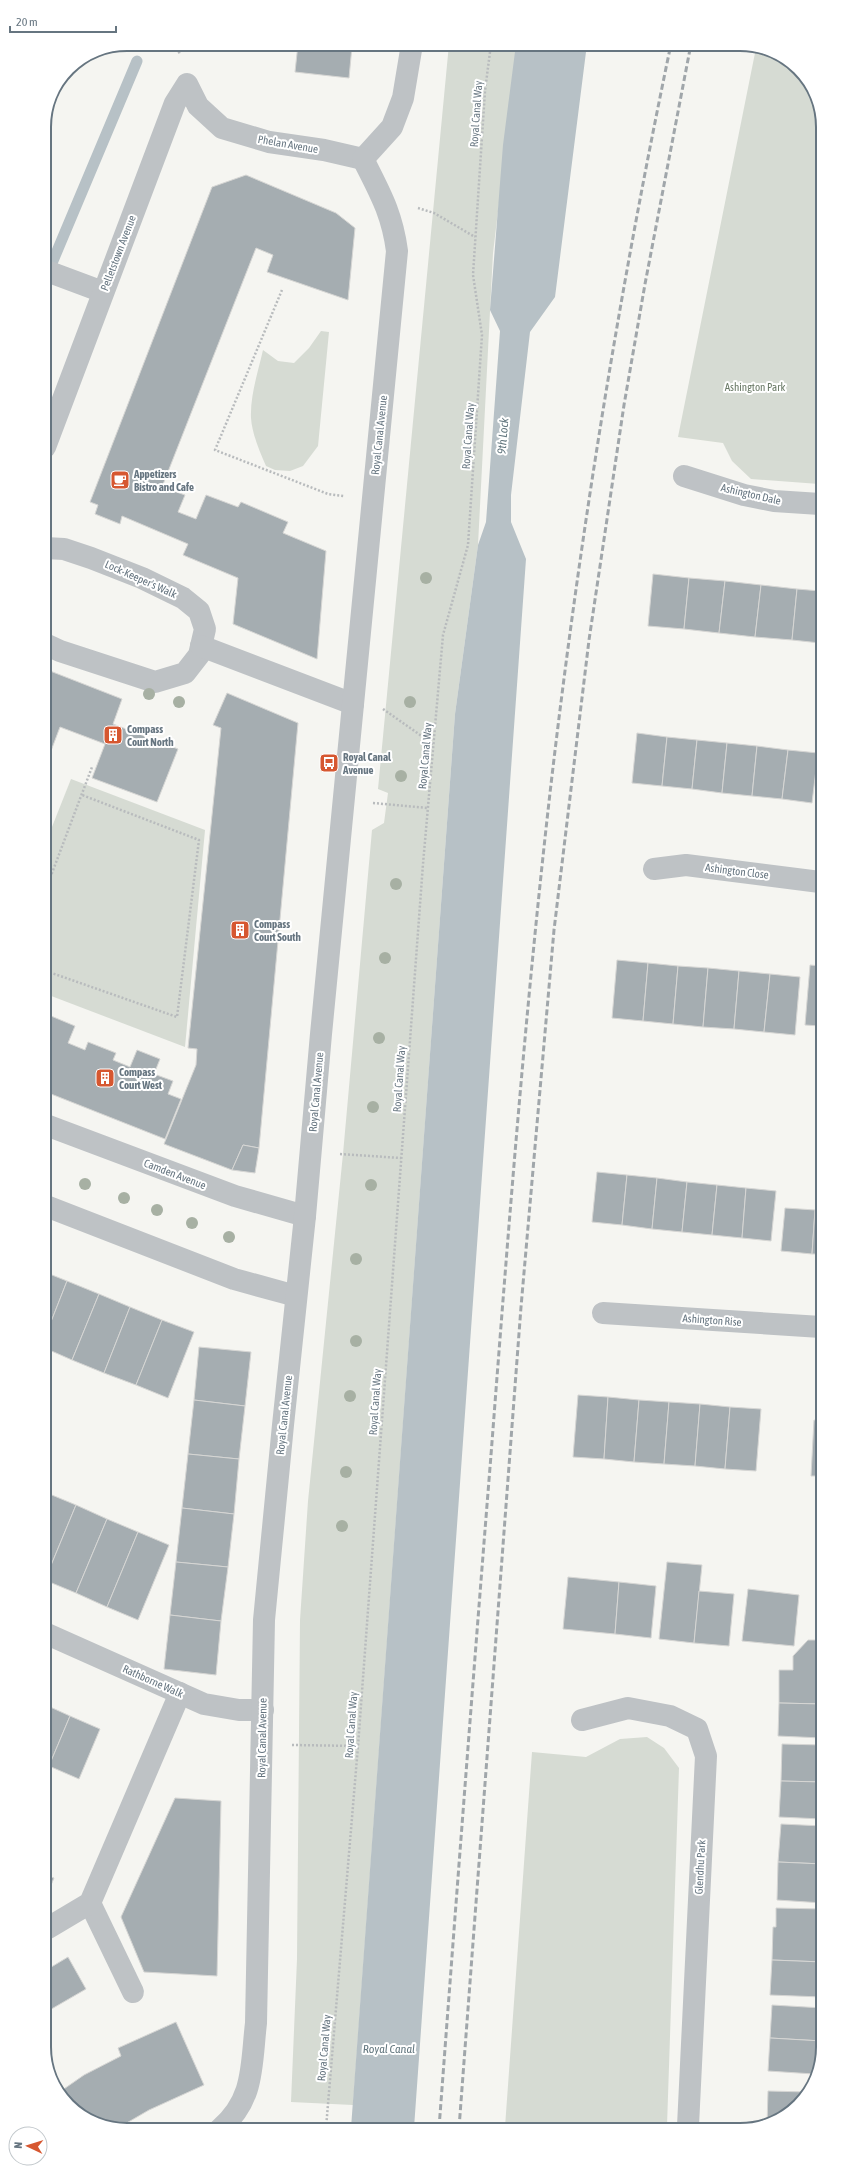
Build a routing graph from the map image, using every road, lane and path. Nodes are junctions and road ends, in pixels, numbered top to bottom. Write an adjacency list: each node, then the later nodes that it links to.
1 (411, 51): 4 (street)
2 (490, 51): 6 (path, Royal Canal Way)
3 (198, 106): 4 (street, Phelan Avenue); 9 (street, Pelletstown Avenue)
4 (363, 159): 5 (street, Royal Canal Avenue)
5 (384, 200): 6 (path); 12 (street, Royal Canal Avenue)
6 (476, 237): 18 (path, Royal Canal Way)
7 (51, 273): 9 (street)
8 (282, 290): 12 (path)
9 (103, 292): 10 (street, Pelletstown Avenue)
10 (51, 431)
11 (684, 476): 13 (street, Ashington Dale)
12 (373, 499): 17 (street, Royal Canal Avenue)
13 (816, 504)
14 (51, 548): 15 (street, Lock-Keeper's Walk)
15 (201, 646): 16 (street, Lock-Keeper's Walk); 17 (street)
16 (51, 647)
17 (353, 704): 18 (path); 21 (street, Royal Canal Avenue)
18 (434, 744): 22 (path, Royal Canal Way)
19 (92, 767): 20 (path)
20 (82, 795): 24 (path); 26 (path)
21 (344, 799): 22 (path); 28 (street, Royal Canal Avenue)
22 (428, 808): 29 (path, Royal Canal Way)
23 (654, 869): 25 (street, Ashington Close)
24 (51, 876)
25 (816, 881)
26 (51, 973)
27 (51, 1127): 31 (street, Camden Avenue)
28 (311, 1151): 29 (path); 31 (street, Royal Canal Avenue)
29 (401, 1158): 40 (path, Royal Canal Way)
30 (51, 1208): 32 (street)
31 (305, 1216): 32 (street, Royal Canal Avenue)
32 (296, 1296): 37 (street, Royal Canal Avenue)
33 (603, 1313): 34 (street, Ashington Rise)
34 (816, 1327)
35 (51, 1636): 36 (street, Rathborne Walk)
36 (180, 1693): 37 (street, Rathborne Walk); 41 (street)
37 (263, 1710): 39 (street, Royal Canal Avenue)
38 (582, 1720): 46 (street, Glendhu Park)
39 (263, 1743): 40 (path); 44 (street, Royal Canal Avenue)
40 (358, 1746): 45 (path, Royal Canal Way)
41 (90, 1902): 42 (street); 43 (street)
42 (51, 1926)
43 (134, 1992)
44 (226, 2123)
45 (326, 2123)
46 (688, 2123)

